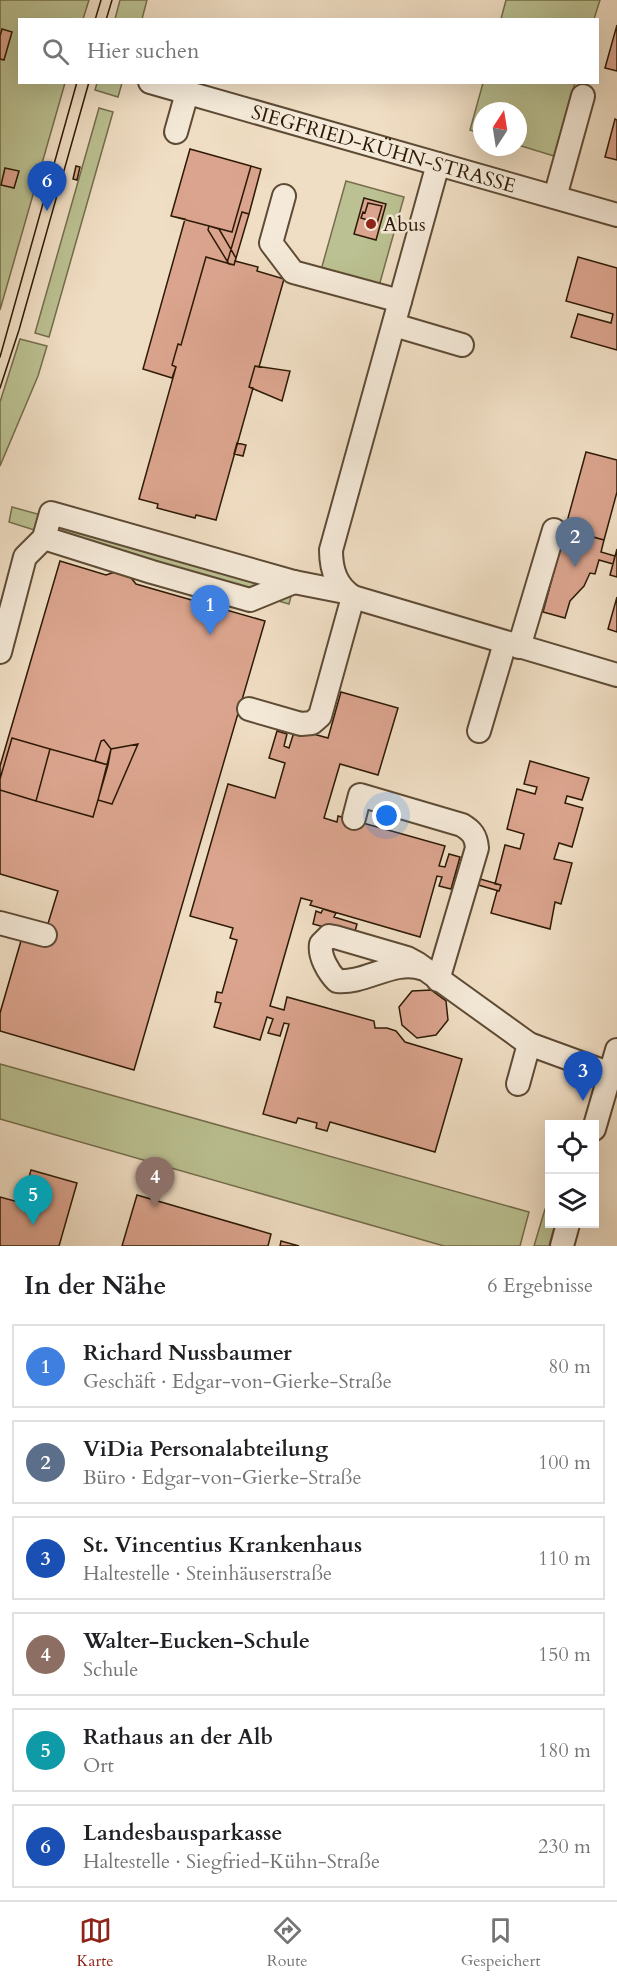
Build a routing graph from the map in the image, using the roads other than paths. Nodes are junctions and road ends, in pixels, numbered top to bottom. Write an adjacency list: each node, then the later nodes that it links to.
1 (157, 84): 2 (street, SIEGFRIED-KÜHN-STRASSE)
2 (187, 93): 4 (street); 5 (street, SIEGFRIED-KÜHN-STRASSE)
3 (583, 96): 7 (street)
4 (176, 132)
5 (438, 164): 7 (street, SIEGFRIED-KÜHN-STRASSE); 9 (street)
6 (284, 196): 9 (street)
7 (555, 197): 8 (street, SIEGFRIED-KÜHN-STRASSE)
8 (617, 215)
9 (400, 301): 10 (street)
10 (394, 325): 11 (street); 13 (street)
11 (462, 345)
12 (554, 530): 14 (street)
13 (349, 595): 14 (street); 15 (street); 17 (street)
14 (512, 645): 16 (street); 18 (street)
15 (0, 652)
16 (617, 675)
17 (249, 710)
18 (479, 731)
19 (354, 818): 22 (street)
20 (0, 923): 21 (street)
21 (45, 935)
22 (529, 1044): 24 (street); 25 (street)
23 (617, 1050): 24 (street)
24 (610, 1074): 26 (street)
25 (518, 1084)
26 (604, 1119)
27 (567, 1228): 28 (street)
28 (562, 1246)

